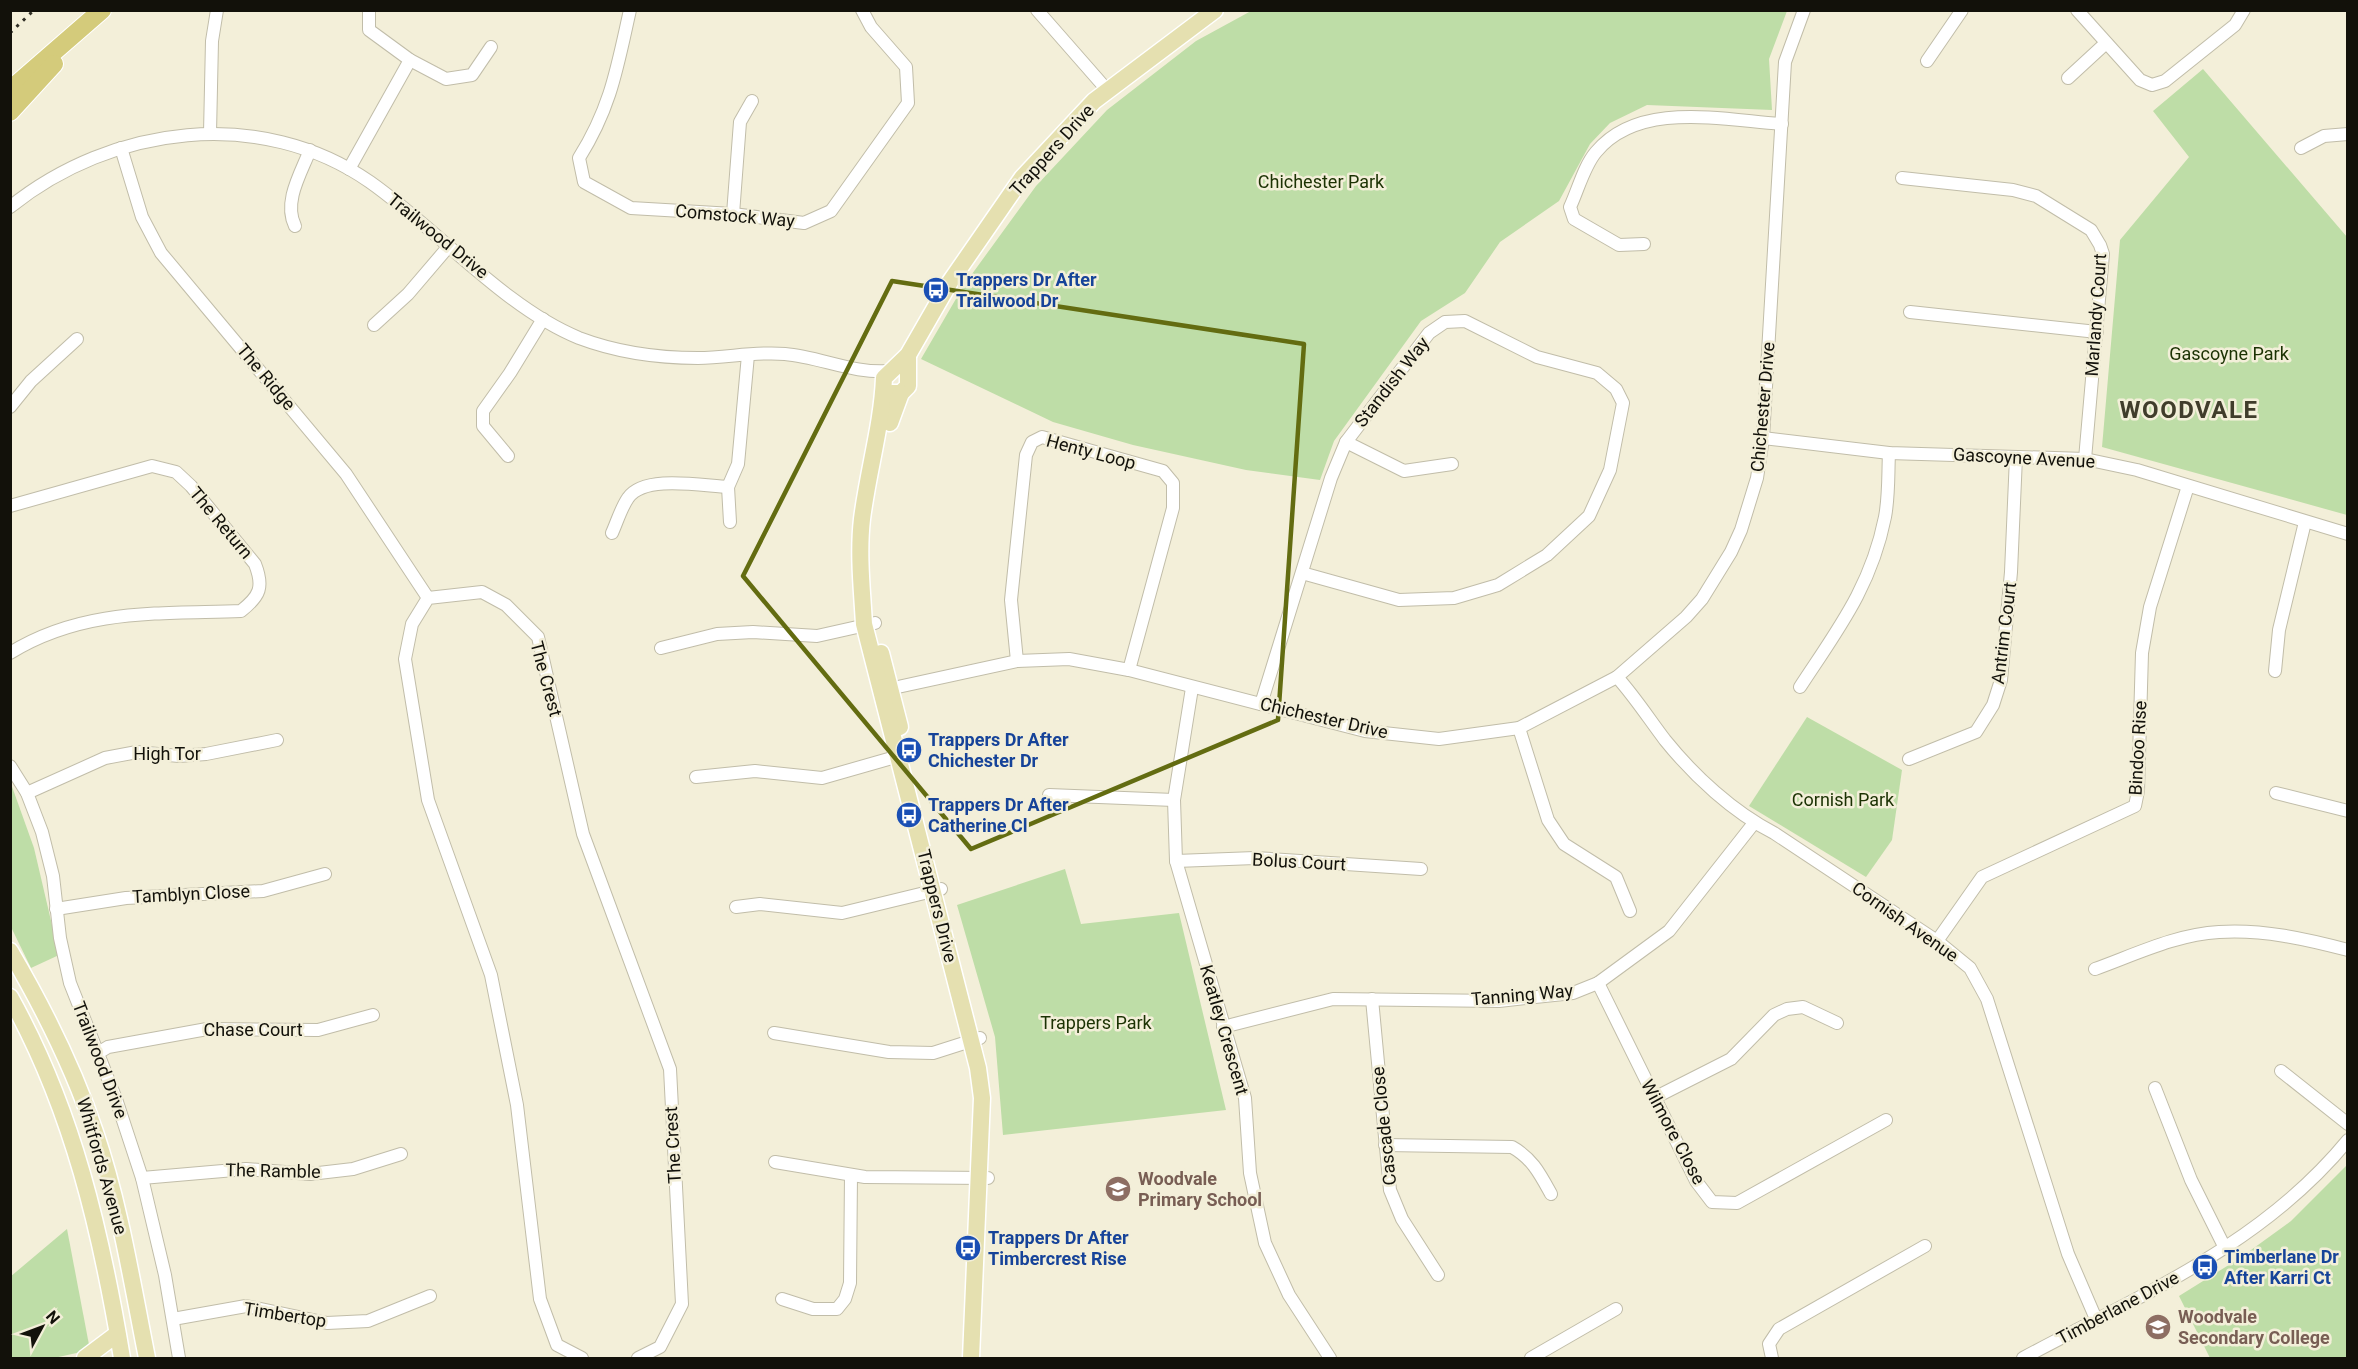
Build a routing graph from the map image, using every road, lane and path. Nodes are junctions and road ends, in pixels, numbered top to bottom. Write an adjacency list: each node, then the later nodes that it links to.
1 (102, 10): 12 (highway)
2 (217, 10): 23 (street)
3 (369, 10): 15 (street)
4 (630, 10): 31 (street, Comstock Way)
5 (862, 10): 31 (street, Comstock Way)
6 (1037, 10): 19 (street)
7 (1804, 10): 22 (street, Chichester Drive)
8 (1962, 10): 16 (street)
9 (2077, 10): 13 (street)
10 (2244, 10): 13 (street)
11 (1205, 13): 19 (main road, Trappers Drive)
12 (88, 24): 18 (highway); 21 (highway)
13 (2106, 43): 17 (street)
14 (491, 47): 15 (street)
15 (410, 60): 28 (street)
16 (1927, 61)
17 (2068, 78)
18 (10, 90)
19 (1108, 91): 41 (main road, Trappers Drive)
20 (752, 101): 31 (street)
21 (10, 112)
22 (1782, 124): 33 (street); 43 (street, Chichester Drive)
23 (210, 133): 25 (street, Trailwood Drive); 27 (street, Trailwood Drive)
24 (2348, 134): 26 (street)
25 (121, 148): 30 (street, Trailwood Drive); 58 (street, The Ridge)
26 (2301, 148)
27 (310, 150): 28 (street, Trailwood Drive); 32 (street)
28 (350, 169): 34 (street, Trailwood Drive)
29 (1902, 178): 38 (street, Marlandy Court)
30 (10, 207)
31 (733, 214)
32 (295, 226)
33 (1644, 244)
34 (449, 246): 36 (street, Trailwood Drive); 37 (street)
35 (1910, 312): 38 (street)
36 (543, 319): 40 (street, Trailwood Drive); 46 (street)
37 (374, 325)
38 (2097, 332): 48 (street, Marlandy Court)
39 (77, 339): 42 (street)
40 (748, 355): 41 (street, Trailwood Drive); 51 (street)
41 (891, 379): 59 (main road, Trappers Drive)
42 (10, 407)
43 (1763, 438): 45 (street, Gascoyne Avenue); 65 (street, Chichester Drive)
44 (1346, 442): 49 (street); 57 (street, Standish Way); 57 (street, Standish Way)
45 (1889, 453): 47 (street, Gascoyne Avenue); 66 (street)
46 (508, 456)
47 (2016, 457): 48 (street, Gascoyne Avenue); 73 (street, Antrim Court)
48 (2085, 459): 50 (street, Gascoyne Avenue)
49 (1452, 464)
50 (2188, 486): 54 (street, Gascoyne Avenue); 89 (street, Bindoo Rise)
51 (728, 487): 53 (street); 55 (street)
52 (10, 506): 61 (street, The Return)
53 (730, 522)
54 (2305, 522): 56 (street, Gascoyne Avenue); 64 (street)
55 (612, 533)
56 (2348, 534)
57 (1302, 573): 69 (street, Standish Way)
58 (428, 598): 128 (street); 129 (street, The Crest)
59 (869, 624): 60 (street); 68 (main road, Trappers Drive)
60 (661, 648)
61 (10, 653)
62 (1017, 661): 63 (street, Chichester Drive); 63 (street, Henty Loop); 68 (street, Chichester Drive)
63 (1129, 670): 67 (street, Chichester Drive)
64 (2275, 671)
65 (1617, 677): 70 (street, Chichester Drive); 81 (street, Cornish Avenue)
66 (1800, 687)
67 (1192, 688): 69 (street, Chichester Drive); 79 (street, Keatley Crescent)
68 (886, 689): 72 (main road, Trappers Drive)
69 (1261, 704): 70 (street, Chichester Drive)
70 (1519, 728): 88 (street)
71 (277, 740): 76 (street, High Tor)
72 (902, 755): 75 (street); 85 (main road, Trappers Drive)
73 (1909, 759)
74 (10, 766): 76 (street, Trailwood Drive)
75 (696, 777)
76 (27, 793): 87 (street, Trailwood Drive)
77 (2276, 793): 80 (street)
78 (1048, 795): 79 (street)
79 (1174, 800): 82 (street, Keatley Crescent)
80 (2348, 811)
81 (1754, 823): 89 (street, Cornish Avenue); 93 (street, Tanning Way)
82 (1176, 861): 83 (street, Bolus Court); 98 (street, Keatley Crescent)
83 (1421, 869)
84 (325, 874): 87 (street, Tamblyn Close)
85 (937, 890): 86 (street); 100 (main road, Trappers Drive)
86 (736, 907)
87 (56, 909): 101 (street, Trailwood Drive)
88 (1630, 911)
89 (1937, 941): 122 (street, Cornish Avenue)
90 (2348, 950): 92 (street)
91 (10, 951): 124 (main road, Whitfords Avenue)
92 (2095, 969)
93 (1598, 983): 95 (street, Tanning Way); 104 (street, Wilmore Close)
94 (10, 997): 123 (main road, Whitfords Avenue)
95 (1372, 999): 98 (street, Tanning Way); 108 (street, Cascade Close)
96 (373, 1015): 101 (street, Chase Court)
97 (1837, 1023): 104 (street)
98 (1223, 1027): 132 (street, Keatley Crescent)
99 (774, 1033): 100 (street)
100 (976, 1039): 112 (main road, Trappers Drive)
101 (98, 1053): 113 (street, Trailwood Drive)
102 (2282, 1071): 106 (street)
103 (2155, 1088): 116 (street)
104 (1654, 1098): 105 (street, Wilmore Close)
105 (1886, 1120)
106 (2348, 1124)
107 (2348, 1140): 116 (street, Timberlane Drive)
108 (1384, 1145): 114 (street); 117 (street, Cascade Close)
109 (401, 1154): 113 (street, The Ramble)
110 (776, 1162): 111 (street)
111 (851, 1175): 112 (street); 119 (street)
112 (984, 1177): 130 (main road, Trappers Drive); 131 (main road, Trappers Drive)
113 (142, 1178): 121 (street, Trailwood Drive)
114 (1551, 1194)
115 (1925, 1246): 134 (street)
116 (2225, 1248): 122 (street, Timberlane Drive)
117 (1438, 1275)
118 (430, 1296): 121 (street, Timbertop)
119 (782, 1299)
120 (1616, 1309): 133 (street)
121 (173, 1319): 127 (street, Trailwood Drive)
122 (2096, 1319): 135 (street, Timberlane Drive)
123 (117, 1334): 125 (main road); 126 (main road, Whitfords Avenue)
124 (147, 1357): 126 (main road)
125 (85, 1359)
126 (123, 1359)
127 (179, 1359)
128 (582, 1359)
129 (638, 1359)
130 (971, 1359)
131 (980, 1359)
132 (1330, 1359)
133 (1531, 1359)
134 (1772, 1359)
135 (2023, 1359)

